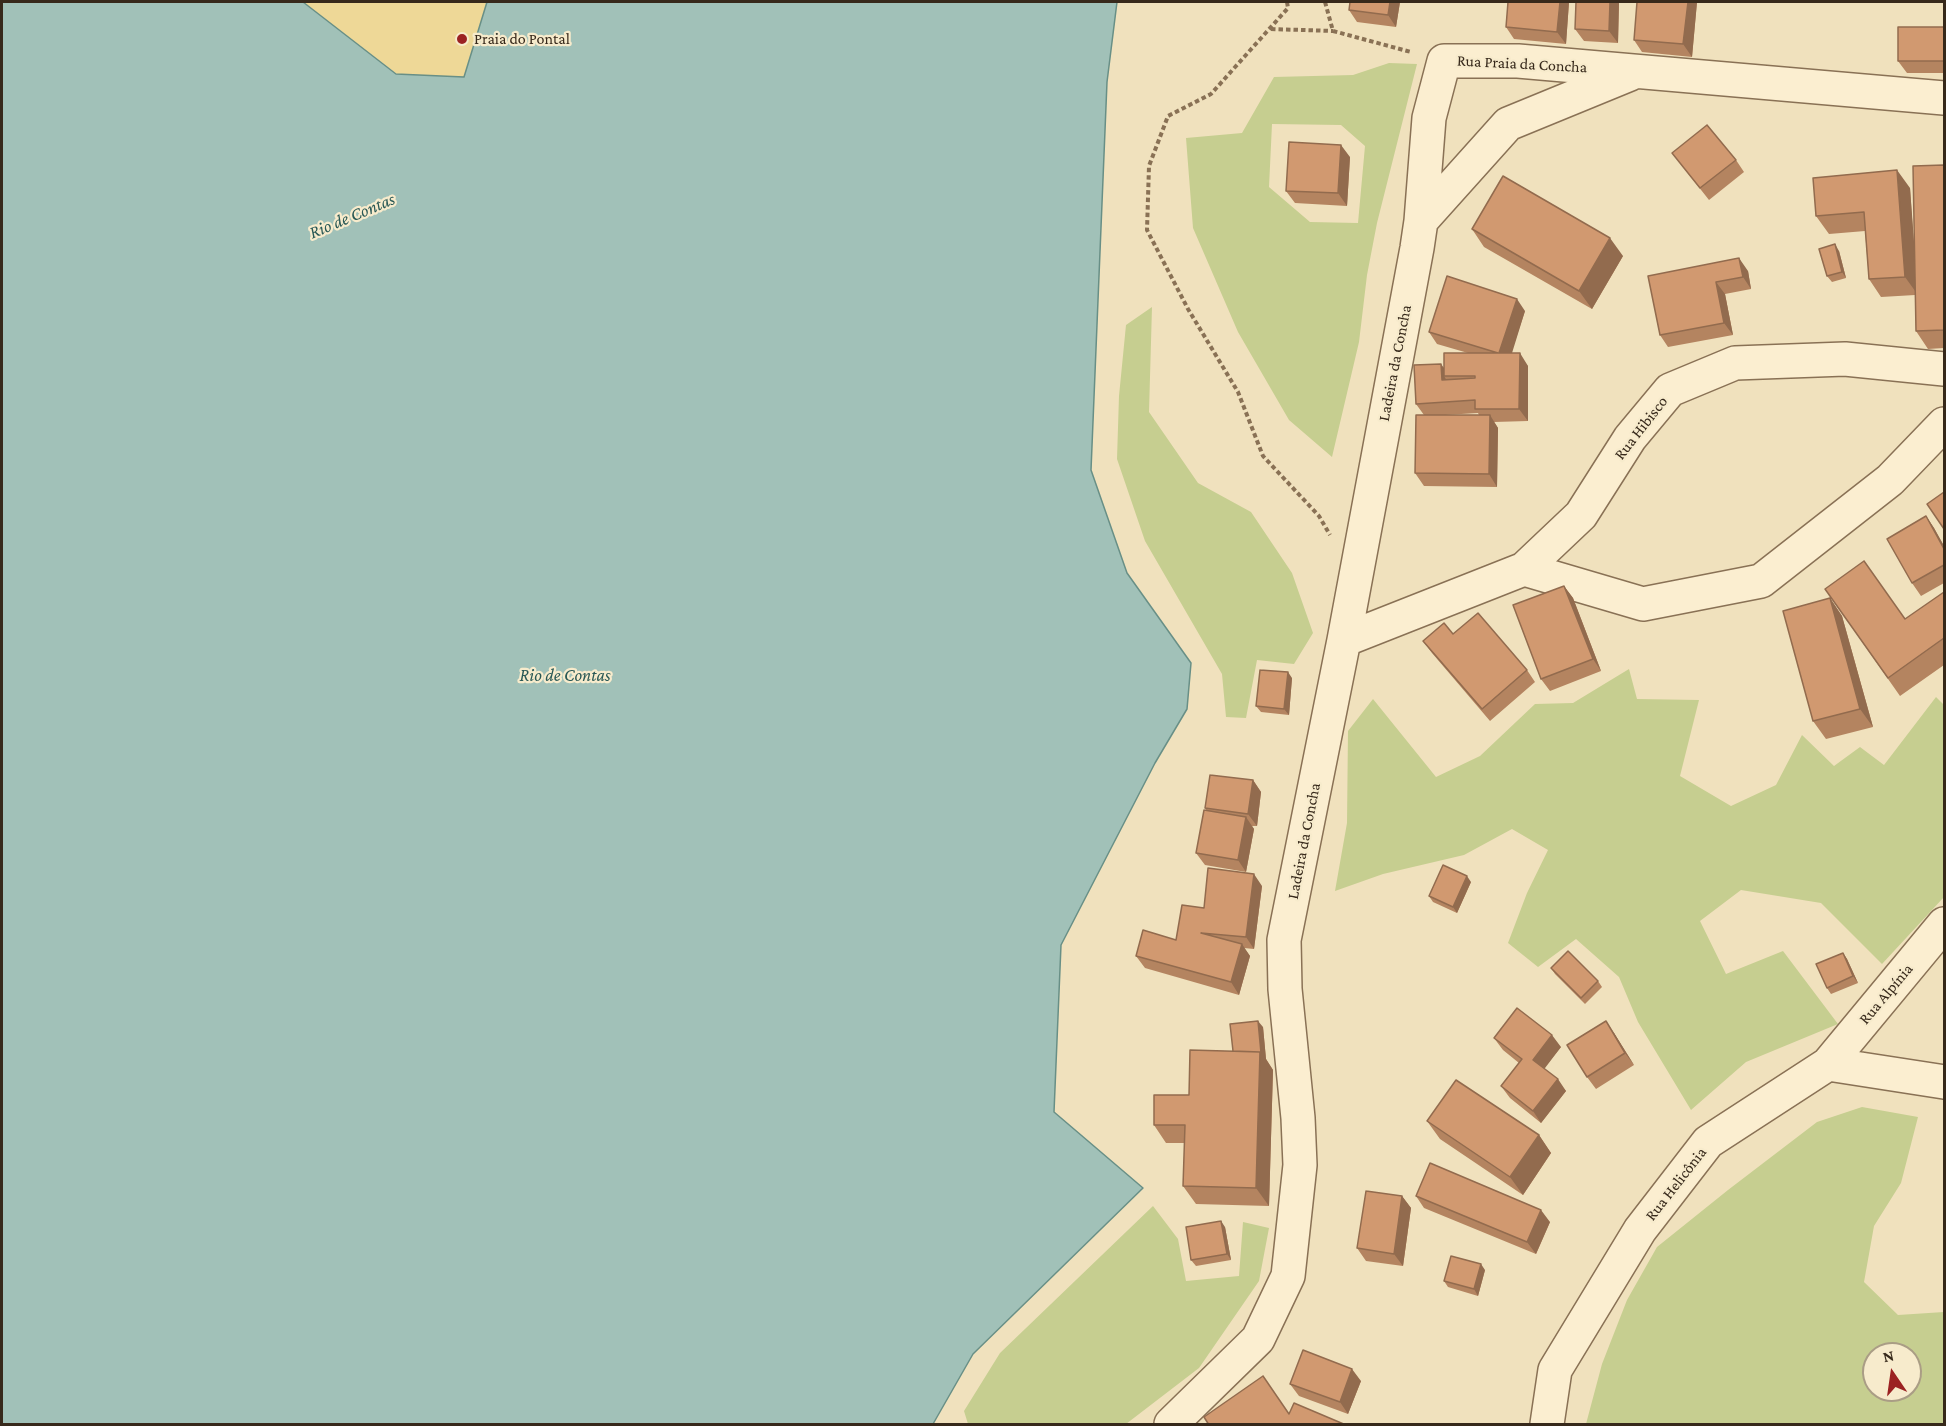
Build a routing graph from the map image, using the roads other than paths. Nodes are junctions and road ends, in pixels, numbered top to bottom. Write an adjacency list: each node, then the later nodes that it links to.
1 (1635, 71): 2 (street, Rua Praia da Concha); 3 (street, Rua Praia da Concha); 3 (street, Rua Praia da Concha)
2 (1944, 98)
3 (1421, 221): 7 (street, Ladeira da Concha)
4 (1944, 369): 6 (street, Rua Hibisco)
5 (1944, 424): 6 (street)
6 (1524, 569): 7 (street, Rua Hibisco)
7 (1344, 639): 11 (street, Ladeira da Concha)
8 (1944, 924): 9 (street, Rua Alpínia)
9 (1828, 1064): 10 (street); 12 (street, Rua Helicônia)
10 (1944, 1082)
11 (1171, 1425)
12 (1547, 1425)

